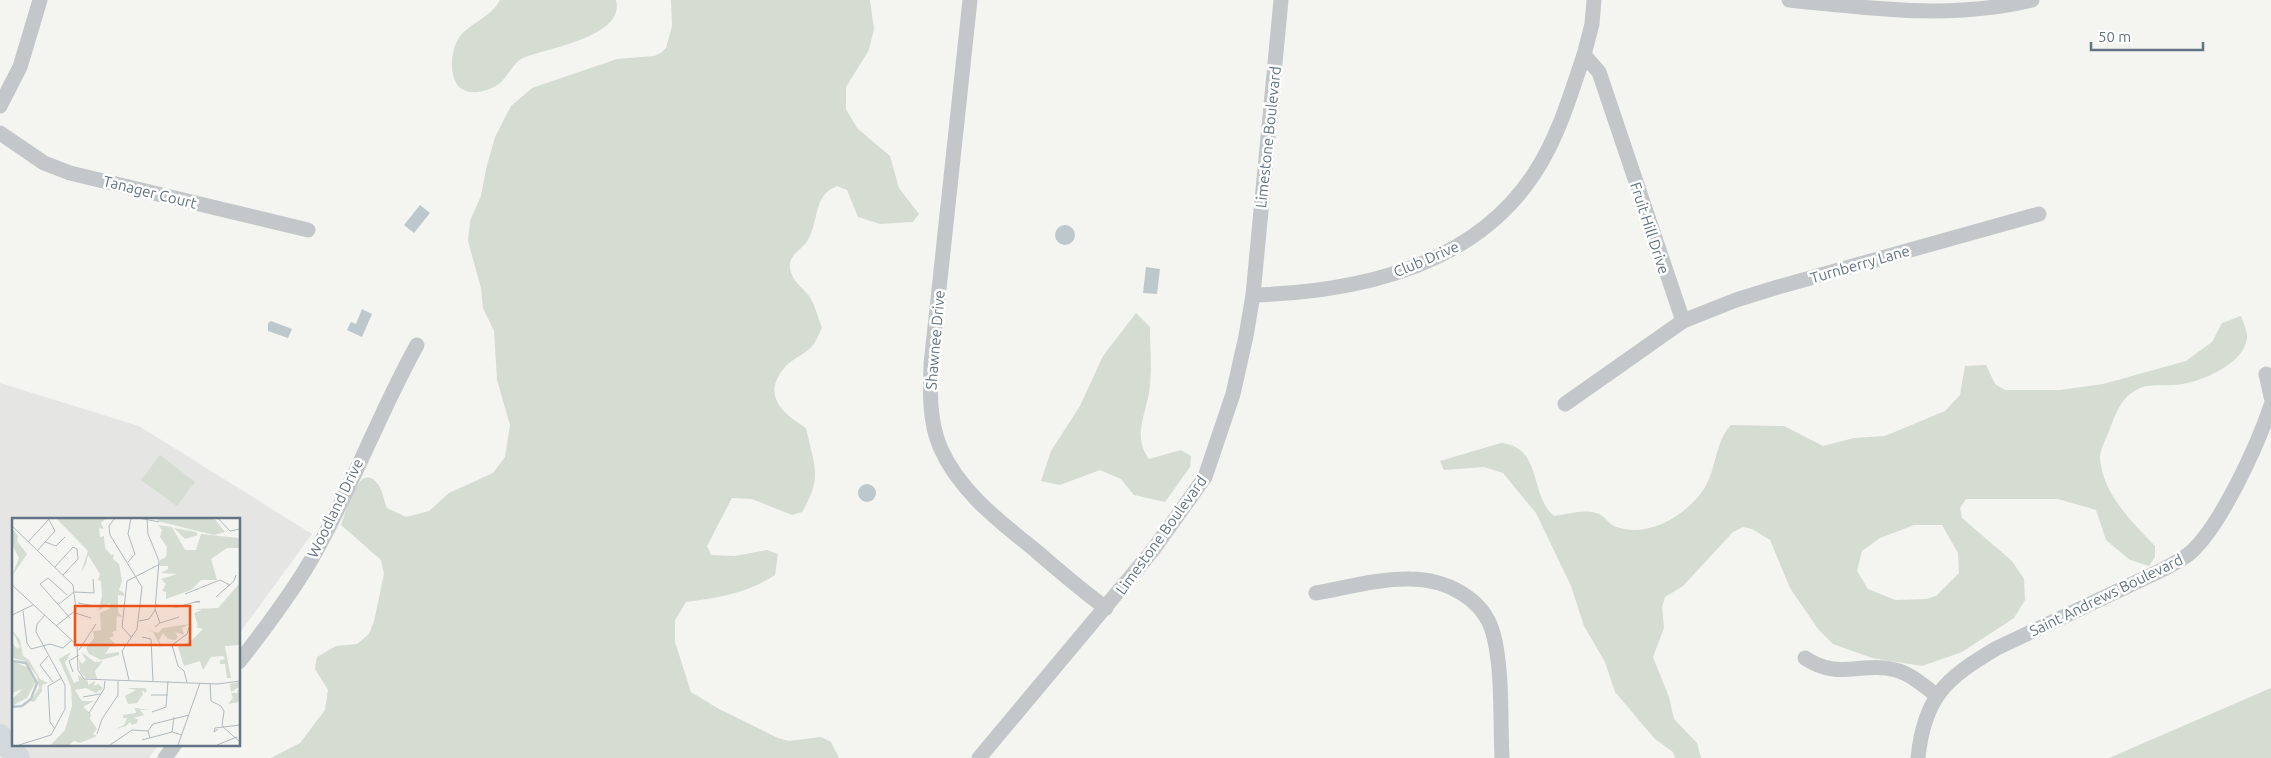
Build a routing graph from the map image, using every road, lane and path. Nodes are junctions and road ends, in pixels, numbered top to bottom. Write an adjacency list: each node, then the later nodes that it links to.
1 (40, 0): 8 (street)
2 (970, 0): 20 (street, Shawnee Drive)
3 (1282, 0): 12 (street, Limestone Boulevard)
4 (1594, 0): 7 (street)
5 (1789, 0): 6 (street)
6 (2032, 0)
7 (1584, 55): 12 (street, Club Drive); 13 (street, Fruit Hill Drive)
8 (0, 106)
9 (0, 133): 11 (street, Tanager Court)
10 (2039, 214): 13 (street, Turnberry Lane)
11 (308, 230)
12 (1253, 296): 20 (street, Limestone Boulevard)
13 (1683, 321): 17 (street)
14 (417, 345): 22 (street, Woodland Drive)
15 (2266, 374): 16 (street)
16 (2271, 397)
17 (1565, 404)
18 (2271, 405): 23 (street, Saint Andrews Boulevard)
19 (1316, 593): 29 (street)
20 (1106, 608): 28 (street, Limestone Boulevard)
21 (1805, 658): 23 (street)
22 (240, 661)
23 (1936, 695): 30 (street, Saint Andrews Boulevard)
24 (0, 736): 26 (main road)
25 (174, 746): 27 (street)
26 (18, 758)
27 (165, 758)
28 (979, 758)
29 (1502, 758)
30 (1918, 758)

